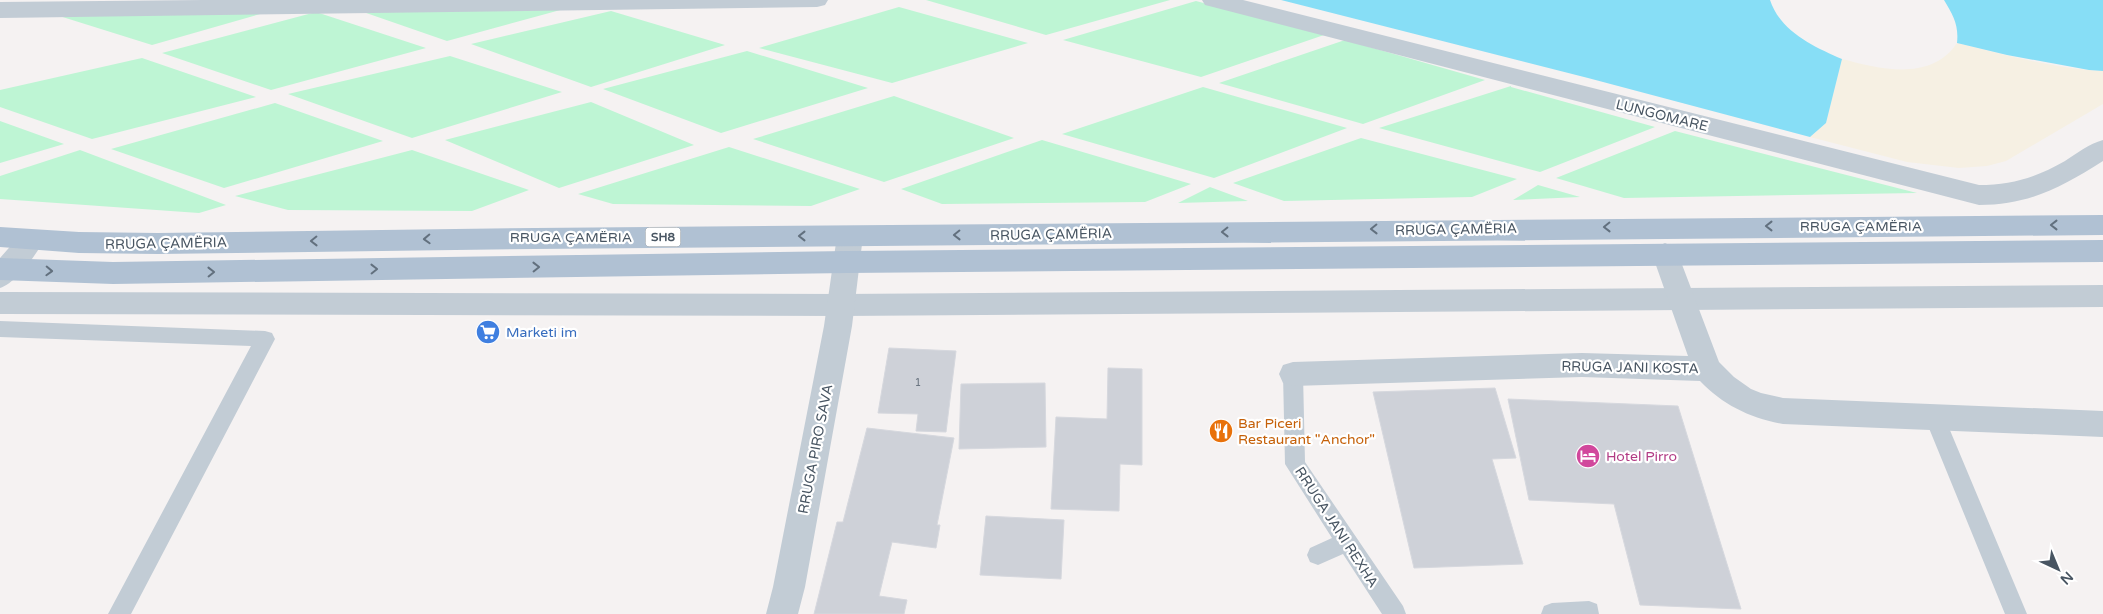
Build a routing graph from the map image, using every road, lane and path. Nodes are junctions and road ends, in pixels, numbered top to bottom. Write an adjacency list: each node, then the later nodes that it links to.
1 (817, 0): 3 (street)
2 (1213, 0): 4 (street, LUNGOMARE)
3 (0, 10)
4 (2103, 149)
5 (2103, 225): 6 (main road, RRUGA ÇAMËRIA, one-way to 6)
6 (850, 236): 8 (main road, RRUGA ÇAMËRIA / SH8, one-way to 8); 12 (street, RRUGA PIRO SAVA)
7 (0, 237): 8 (main road, RRUGA ÇAMËRIA)
8 (31, 240): 11 (street)
9 (2103, 251): 10 (main road, RRUGA ÇAMËRIA)
10 (1665, 254): 12 (main road, RRUGA ÇAMËRIA); 14 (street)
11 (2, 272): 12 (main road, RRUGA ÇAMËRIA, one-way to 12)
12 (844, 284): 14 (street); 15 (street); 25 (street, RRUGA PIRO SAVA)
13 (2103, 296): 14 (street)
14 (1682, 300): 17 (street)
15 (0, 303)
16 (0, 329): 24 (lane)
17 (1707, 369): 18 (street, RRUGA JANI KOSTA); 19 (street, RRUGA JANI KOSTA)
18 (1293, 374): 21 (lane, RRUGA JANI REXHA)
19 (1934, 416): 20 (street, RRUGA JANI KOSTA); 28 (lane)
20 (2103, 424)
21 (1346, 542): 22 (lane); 26 (lane, RRUGA JANI REXHA)
22 (1318, 555)
23 (1589, 612): 27 (lane)
24 (120, 614)
25 (782, 614)
26 (1395, 614)
27 (1552, 614)
28 (2016, 614)

